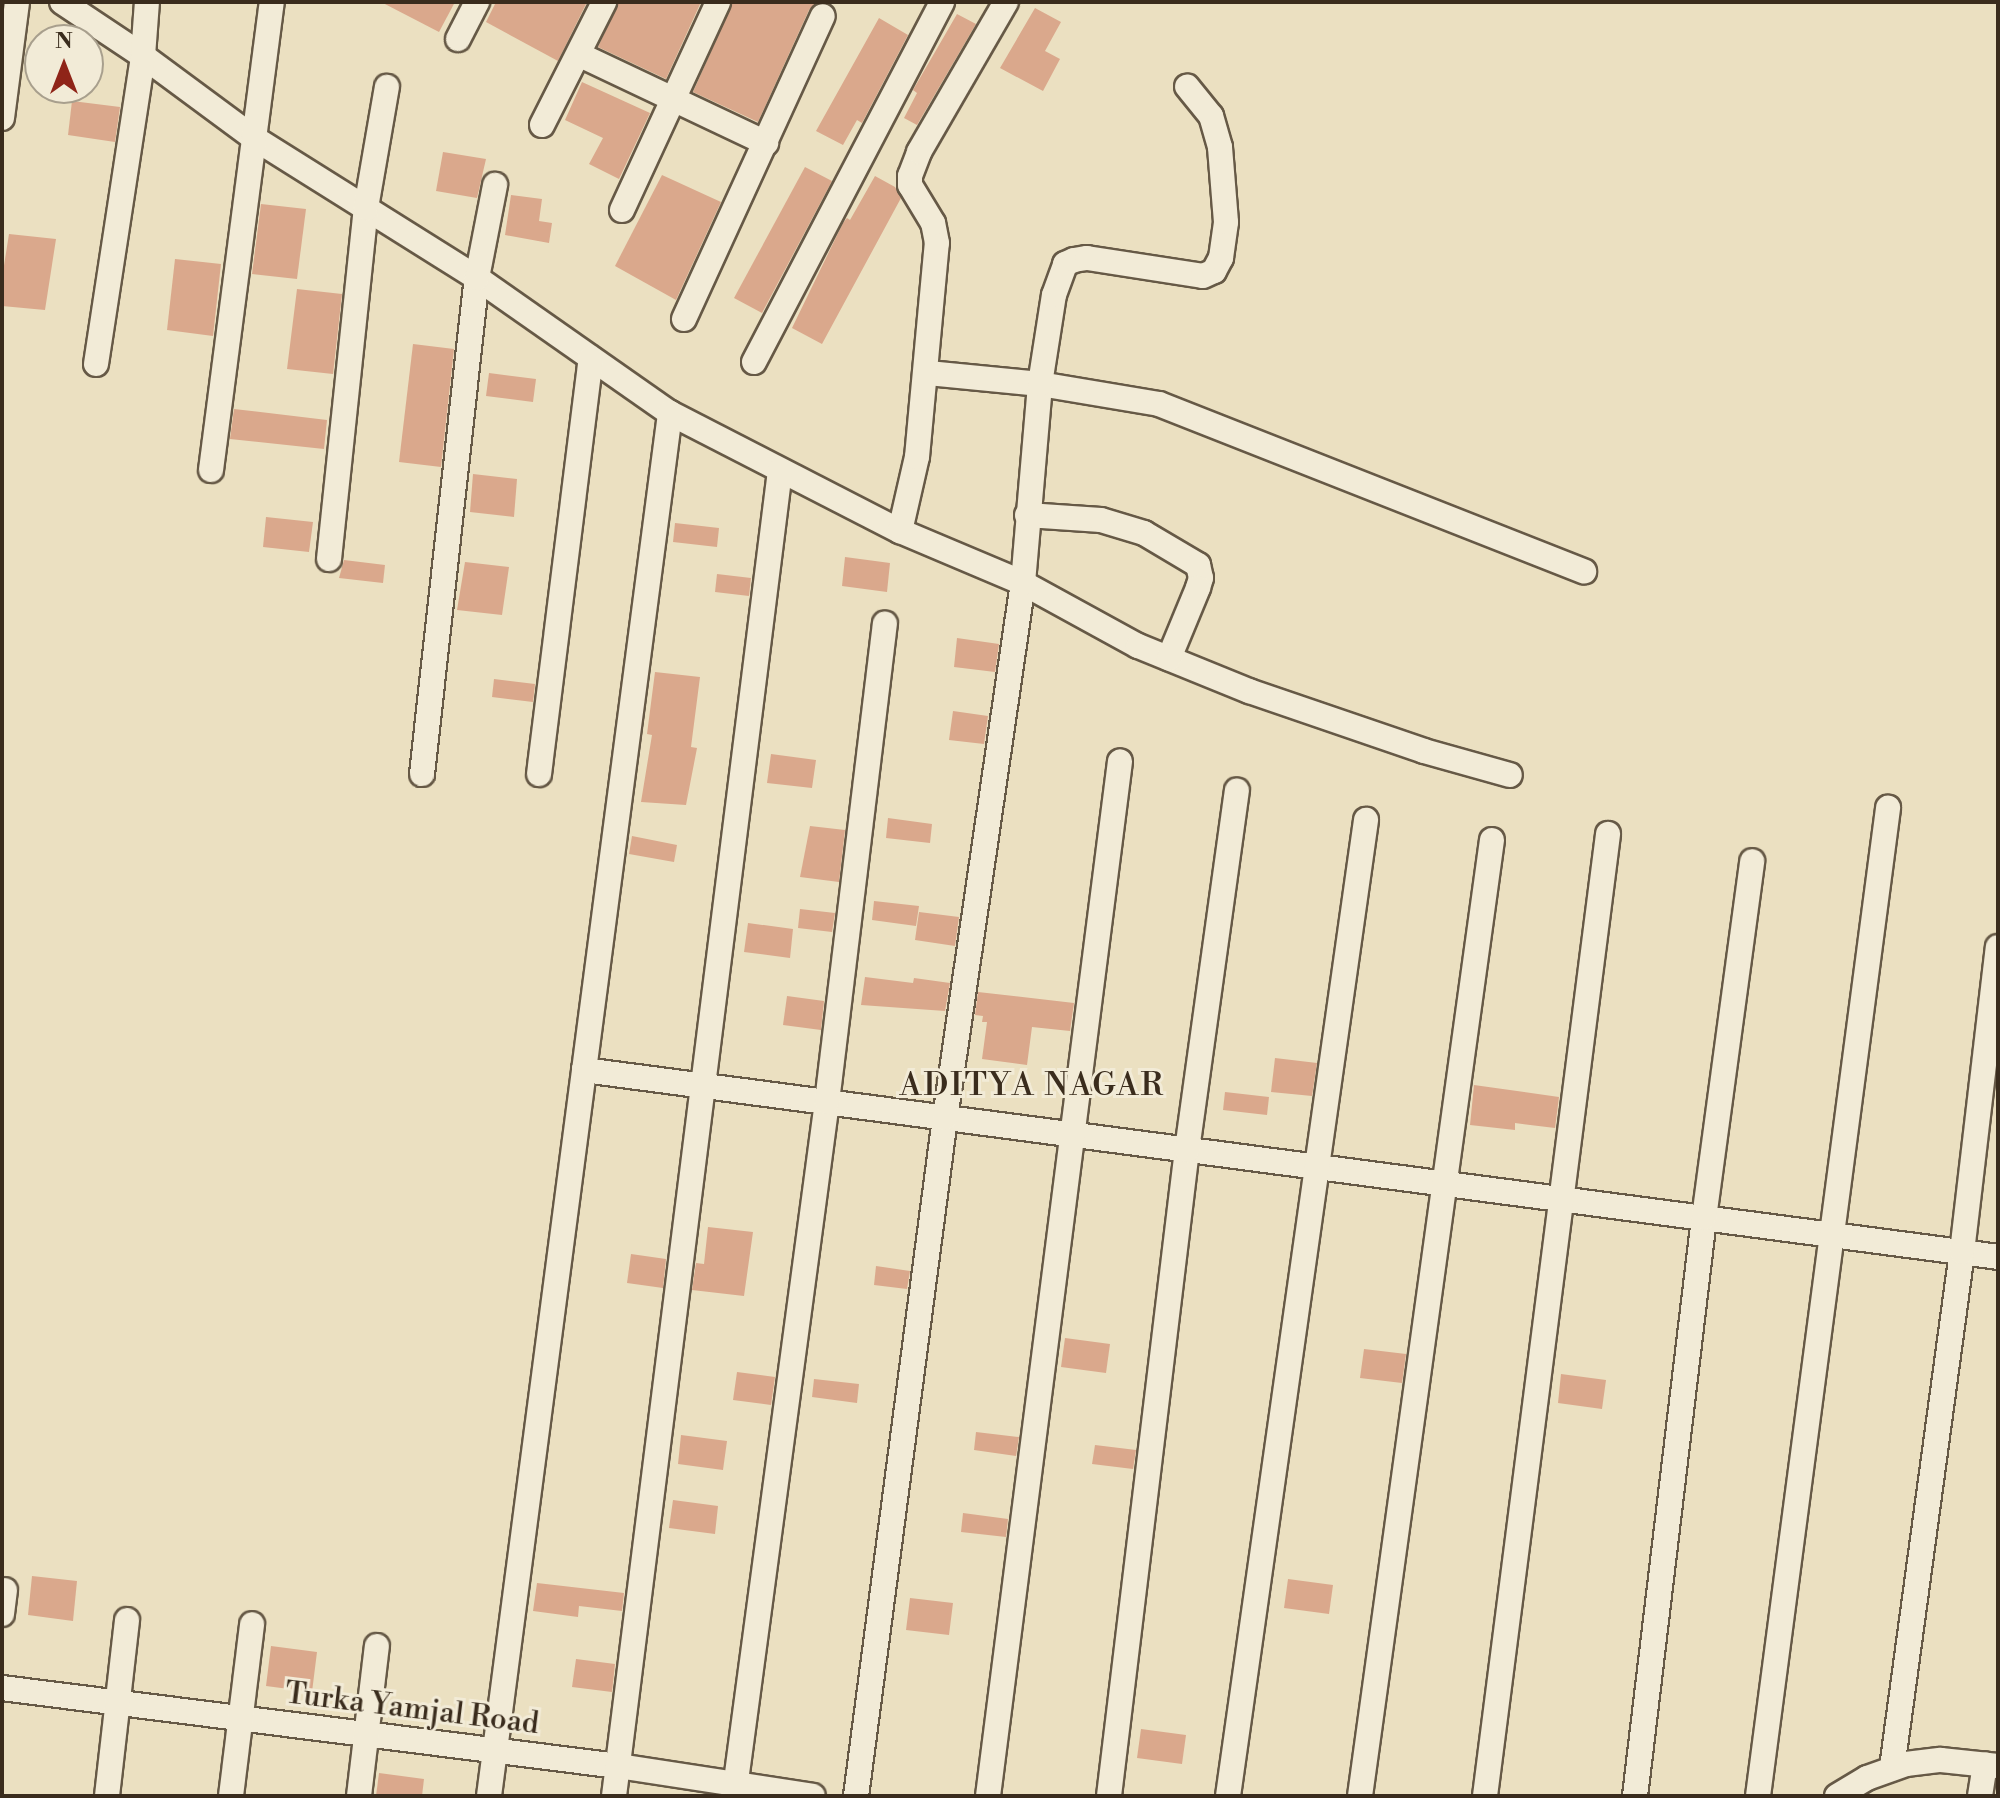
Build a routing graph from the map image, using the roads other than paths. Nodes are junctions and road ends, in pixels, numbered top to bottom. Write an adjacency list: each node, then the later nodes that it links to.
1 (17, 2): 17 (street)
2 (62, 2): 13 (street)
3 (147, 2): 13 (street)
4 (272, 2): 19 (street)
5 (477, 2): 11 (street)
6 (604, 2): 12 (street)
7 (718, 2): 16 (street)
8 (942, 2): 27 (street)
9 (1006, 2): 29 (street)
10 (823, 16): 20 (street)
11 (458, 39)
12 (580, 55): 16 (street); 18 (street)
13 (143, 56): 19 (street); 28 (street)
14 (1187, 86): 30 (street)
15 (387, 87): 22 (street)
16 (674, 100): 20 (street); 23 (street)
17 (2, 118)
18 (542, 125)
19 (254, 138): 22 (street); 32 (street)
20 (766, 143): 25 (street)
21 (495, 185): 24 (street)
22 (366, 208): 24 (street); 36 (street)
23 (622, 210)
24 (477, 278): 26 (street); 42 (street)
25 (684, 319)
26 (591, 358): 31 (street); 43 (street)
27 (754, 362)
28 (96, 364)
29 (928, 373): 30 (street); 35 (street)
30 (1040, 384): 34 (street); 37 (street)
31 (670, 413): 33 (street); 52 (street)
32 (211, 470)
33 (780, 470): 35 (street); 53 (street)
34 (1027, 515): 38 (street); 40 (street)
35 (900, 531): 38 (street)
36 (329, 559)
37 (1584, 571)
38 (1023, 583): 40 (street); 55 (street)
39 (885, 623): 54 (street)
40 (1169, 658): 44 (street)
41 (1120, 761): 56 (street)
42 (422, 774)
43 (539, 774)
44 (1510, 775)
45 (1237, 790): 57 (street)
46 (1888, 808): 62 (street)
47 (1366, 820): 58 (street)
48 (1608, 834): 60 (street)
49 (1492, 840): 59 (street)
50 (1752, 861): 61 (street)
51 (1998, 947): 63 (street)
52 (584, 1070): 53 (street); 72 (street)
53 (704, 1086): 54 (street); 74 (street)
54 (827, 1102): 55 (street); 77 (street)
55 (945, 1118): 56 (street); 84 (street)
56 (1071, 1134): 57 (street); 85 (street)
57 (1187, 1150): 58 (street); 86 (street)
58 (1317, 1167): 59 (street); 87 (street)
59 (1447, 1184): 60 (street); 88 (street)
60 (1561, 1199): 61 (street); 89 (street)
61 (1704, 1218): 62 (street); 90 (street)
62 (1830, 1236): 63 (street); 91 (street)
63 (1962, 1252): 64 (street); 75 (street)
64 (1998, 1257)
65 (127, 1620): 69 (street)
66 (252, 1624): 70 (street)
67 (377, 1646): 71 (street)
68 (2, 1688): 69 (street, Turka Yamjal Road)
69 (119, 1703): 70 (street, Turka Yamjal Road); 78 (street)
70 (241, 1719): 71 (street, Turka Yamjal Road); 79 (street)
71 (368, 1736): 72 (street, Turka Yamjal Road); 80 (street)
72 (494, 1752): 74 (street, Turka Yamjal Road); 81 (street)
73 (1992, 1765): 75 (street); 93 (street)
74 (618, 1766): 77 (street, Turka Yamjal Road); 82 (street)
75 (1892, 1768): 76 (street)
76 (1866, 1787): 92 (street)
77 (735, 1791): 83 (street, Turka Yamjal Road)
78 (107, 1796)
79 (231, 1796)
80 (359, 1796)
81 (489, 1796)
82 (614, 1796)
83 (813, 1796)
84 (856, 1796)
85 (988, 1796)
86 (1109, 1796)
87 (1228, 1796)
88 (1360, 1796)
89 (1485, 1796)
90 (1635, 1796)
91 (1758, 1796)
92 (1837, 1796)
93 (1980, 1796)

